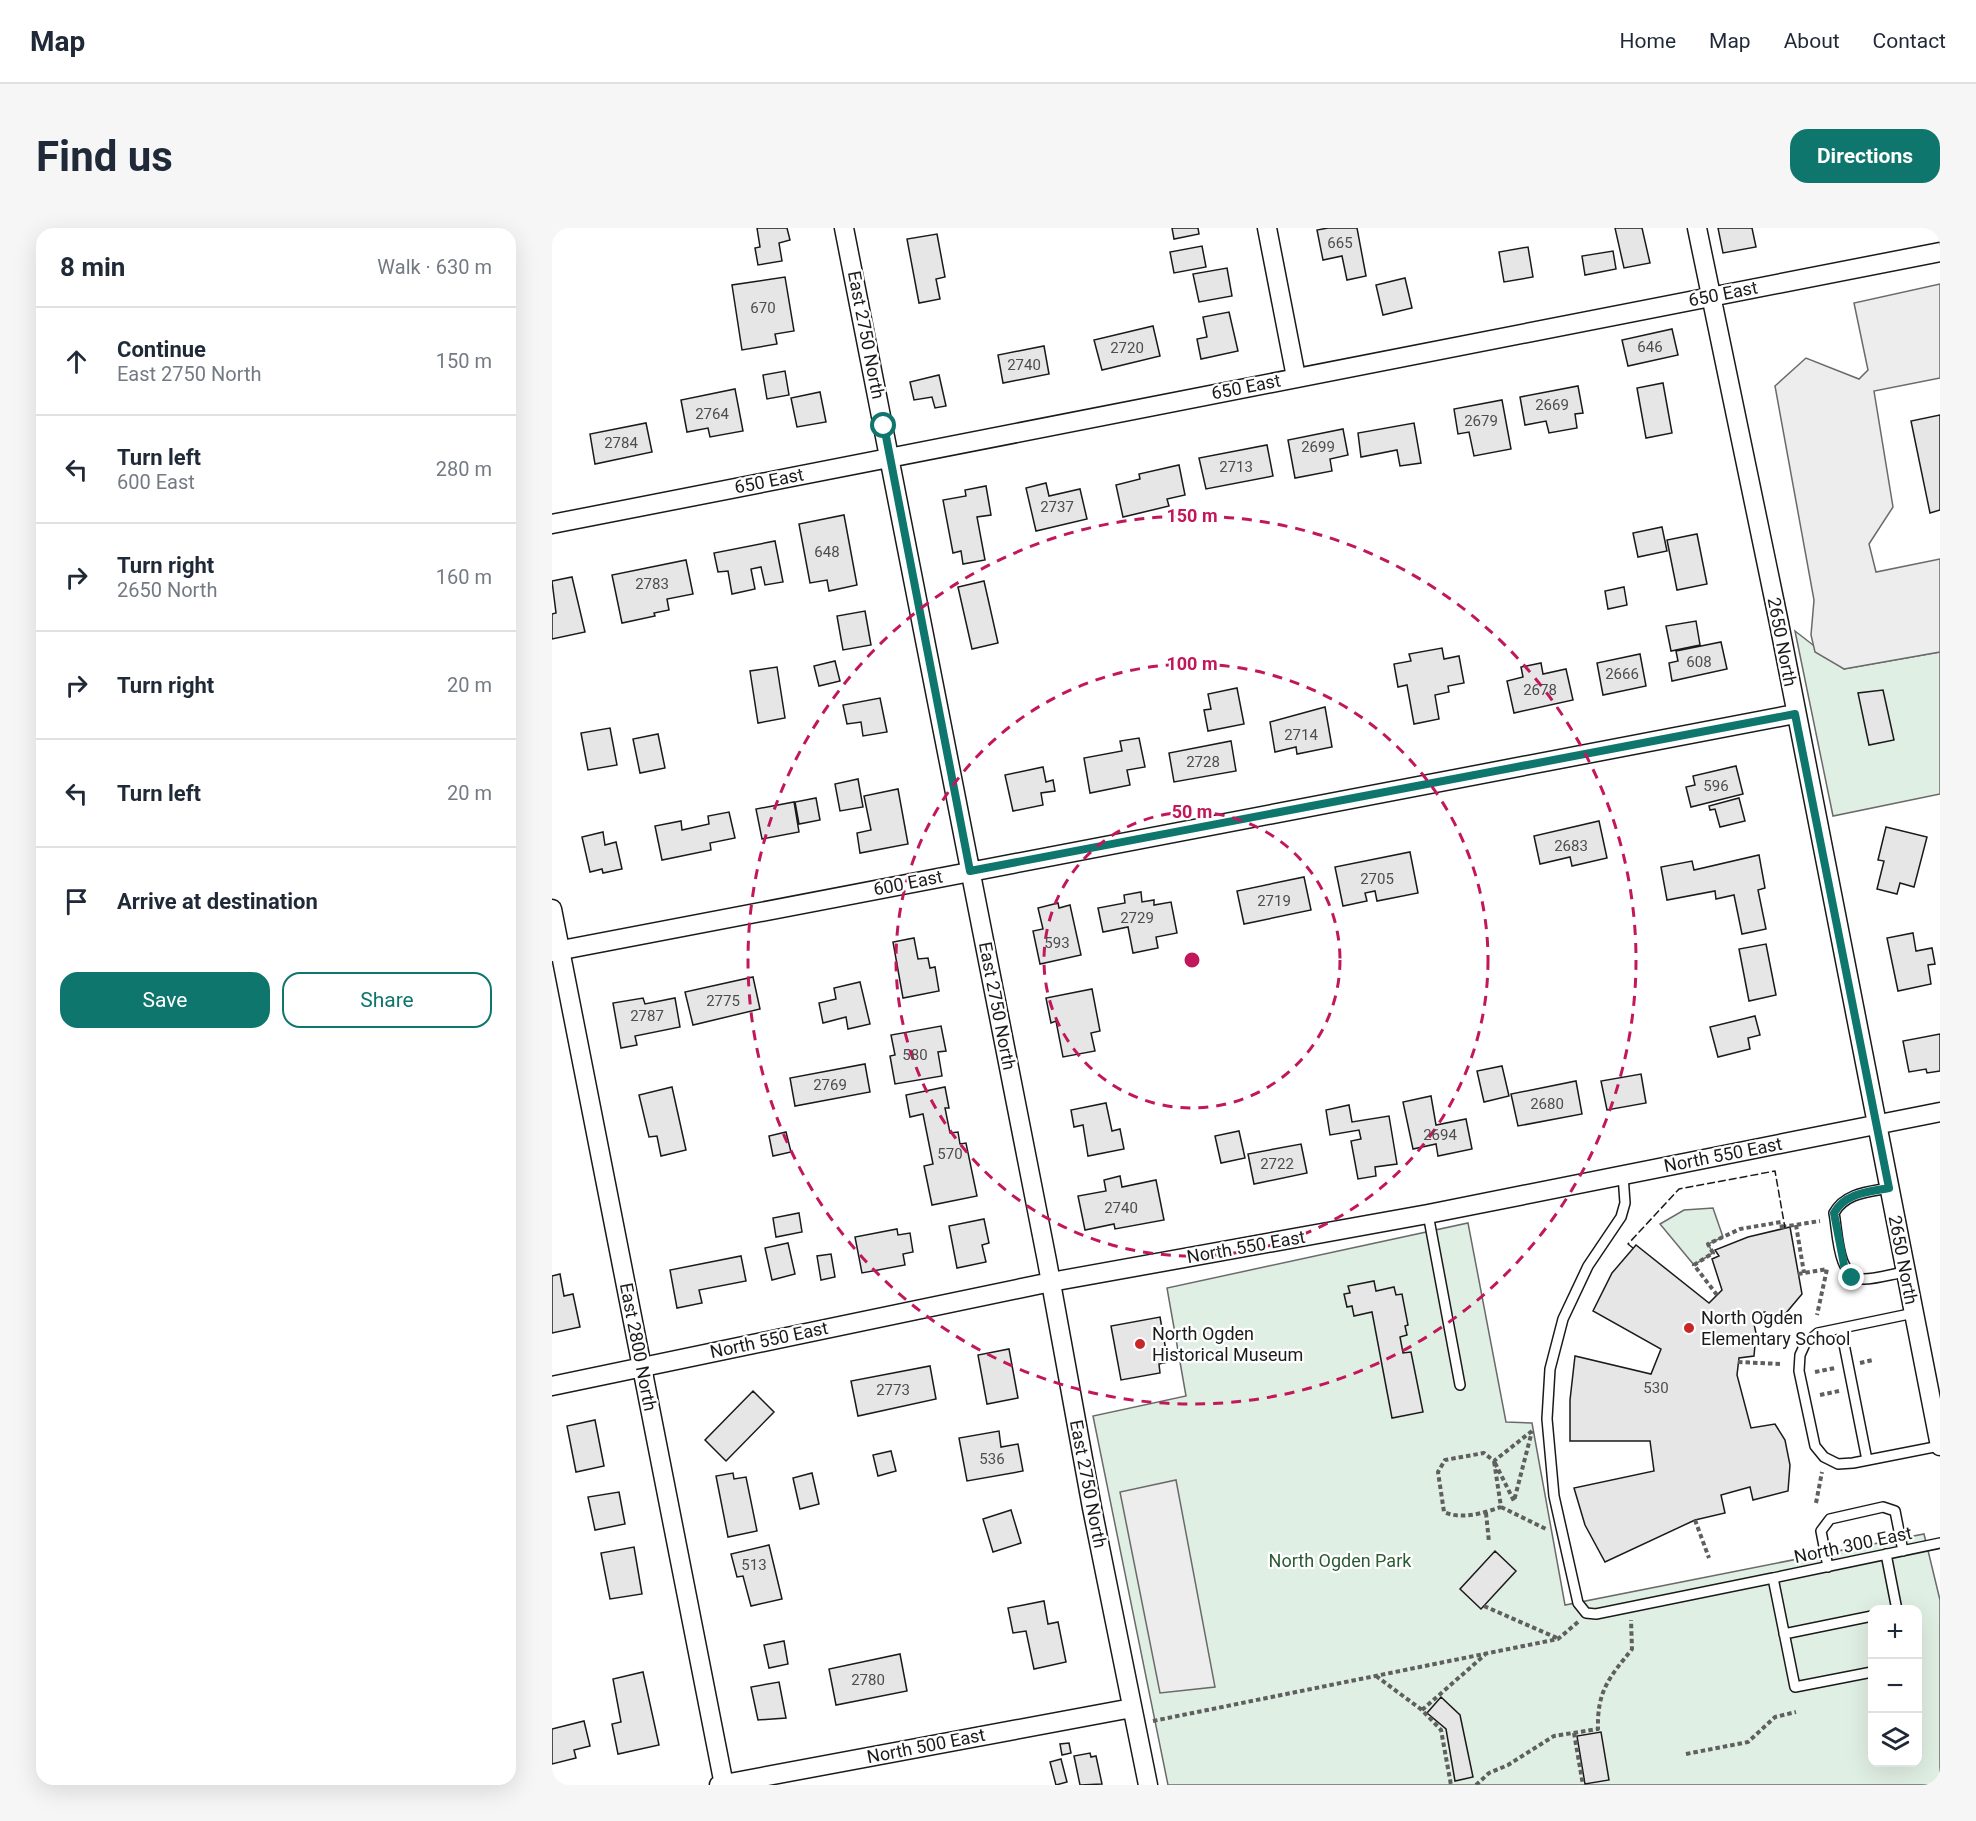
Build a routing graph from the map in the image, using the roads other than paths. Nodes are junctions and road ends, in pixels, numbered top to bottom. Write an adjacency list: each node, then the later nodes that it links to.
1 (844, 228): 7 (street, East 2750 North)
2 (1267, 228): 6 (street)
3 (1697, 228): 5 (street, 2650 North)
4 (1940, 252): 5 (street, 650 East)
5 (1711, 297): 6 (street, 650 East); 9 (street, 2650 North)
6 (1296, 377): 7 (street, 650 East)
7 (890, 457): 8 (street, 650 East); 10 (street, East 2750 North)
8 (552, 524)
9 (1795, 714): 10 (street, 600 East); 14 (street, 2650 North)
10 (970, 871): 12 (street, 600 East); 19 (street, East 2750 North)
11 (552, 909): 12 (street, East 2800 North)
12 (556, 951): 22 (street, East 2800 North)
13 (1940, 1112): 14 (street, North 550 East)
14 (1876, 1124): 15 (street, North 550 East); 16 (street, 2650 North)
15 (1623, 1175): 17 (street, North 550 East); 31 (lane, North 300 East)
16 (1889, 1188): 18 (street, 2650 North); 18 (lane)
17 (1428, 1214): 19 (street, North 550 East); 23 (lane)
18 (1905, 1272): 20 (street, 2650 North)
19 (1051, 1282): 22 (street, North 550 East); 36 (street, East 2750 North)
20 (1914, 1313): 21 (lane); 25 (street, 2650 North)
21 (1841, 1329): 26 (lane); 26 (lane)
22 (641, 1367): 24 (street, North 550 East); 37 (street, East 2800 North)
23 (1460, 1385)
24 (552, 1386)
25 (1940, 1446): 26 (lane)
26 (1867, 1460)
27 (1940, 1543): 28 (lane, North 300 East)
28 (1903, 1551): 29 (lane, North 300 East); 30 (lane)
29 (1886, 1554): 30 (lane, North 300 East); 32 (lane)
30 (1828, 1567): 31 (lane, North 300 East)
31 (1773, 1578): 34 (lane)
32 (1896, 1605)
33 (1868, 1617): 34 (lane)
34 (1784, 1634): 35 (lane)
35 (1868, 1673)
36 (1132, 1708): 37 (street, North 500 East); 38 (street, East 2750 North)
37 (722, 1785)
38 (1148, 1785)

